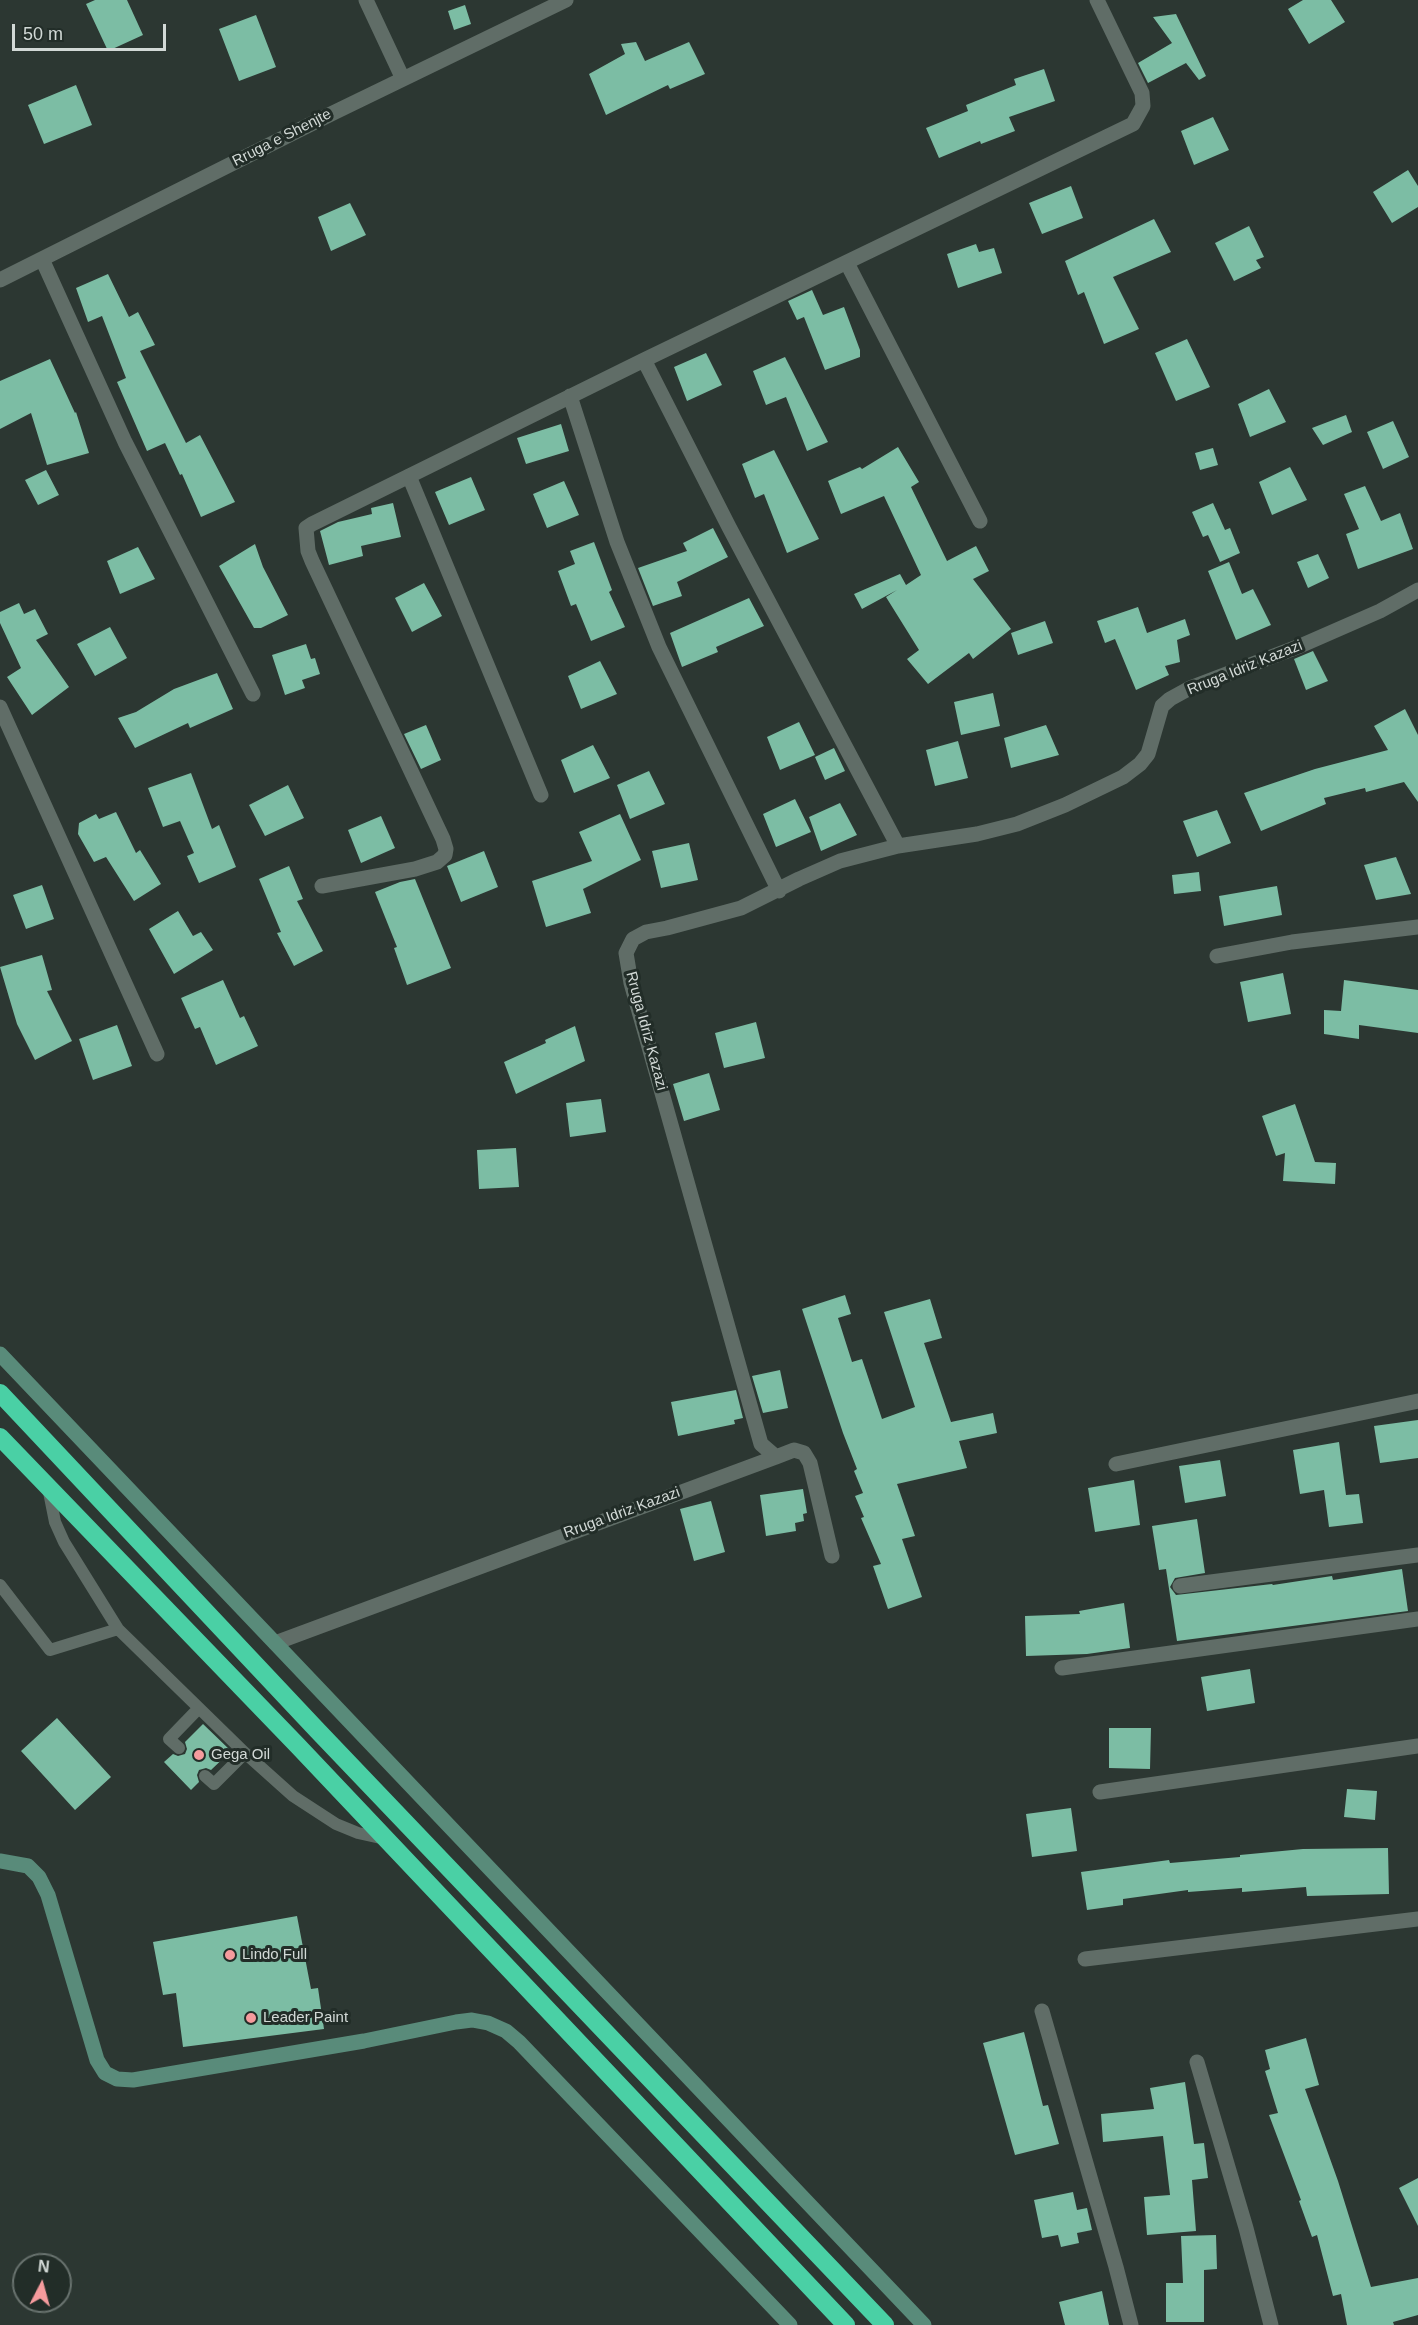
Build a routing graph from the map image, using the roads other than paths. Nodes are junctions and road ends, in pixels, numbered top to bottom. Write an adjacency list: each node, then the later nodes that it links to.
1 (366, 0): 4 (street)
2 (566, 0): 4 (street, Rruga e Shenjte)
3 (1096, 0): 6 (street)
4 (403, 79): 5 (street, Rruga e Shenjte)
5 (42, 259): 7 (street, Rruga e Shenjte); 13 (street)
6 (847, 262): 8 (street); 11 (street)
7 (0, 280)
8 (644, 360): 9 (street); 16 (street)
9 (570, 396): 10 (street); 18 (street)
10 (409, 476): 15 (street); 17 (street)
11 (980, 521)
12 (1418, 590): 16 (street, Rruga Idriz Kazazi)
13 (253, 694)
14 (0, 707): 21 (street)
15 (541, 795)
16 (898, 846): 18 (street, Rruga Idriz Kazazi)
17 (322, 885)
18 (779, 891): 26 (street, Rruga Idriz Kazazi)
19 (1418, 927): 20 (street)
20 (1217, 956)
21 (157, 1054)
22 (0, 1354): 35 (street)
23 (0, 1393): 51 (highway)
24 (1418, 1401): 27 (street)
25 (0, 1437): 28 (highway)
26 (776, 1456): 30 (street); 35 (street, Rruga Idriz Kazazi)
27 (1116, 1464)
28 (48, 1487): 34 (lane); 43 (highway)
29 (1418, 1555): 32 (street)
30 (832, 1556)
31 (0, 1585): 34 (lane)
32 (1179, 1586)
33 (1418, 1619): 36 (street)
34 (118, 1629): 37 (lane)
35 (275, 1643): 52 (street)
36 (1062, 1668)
37 (199, 1708): 39 (lane); 40 (lane)
38 (1418, 1746): 42 (street)
39 (178, 1748)
40 (249, 1756): 41 (lane); 43 (lane)
41 (205, 1776)
42 (1100, 1792)
43 (386, 1839): 50 (highway)
44 (0, 1861): 49 (street)
45 (1418, 1919): 46 (street)
46 (1085, 1959)
47 (1042, 2011): 53 (street)
48 (1197, 2062): 54 (street)
49 (790, 2325)
50 (846, 2325)
51 (885, 2325)
52 (924, 2325)
53 (1131, 2325)
54 (1271, 2325)

